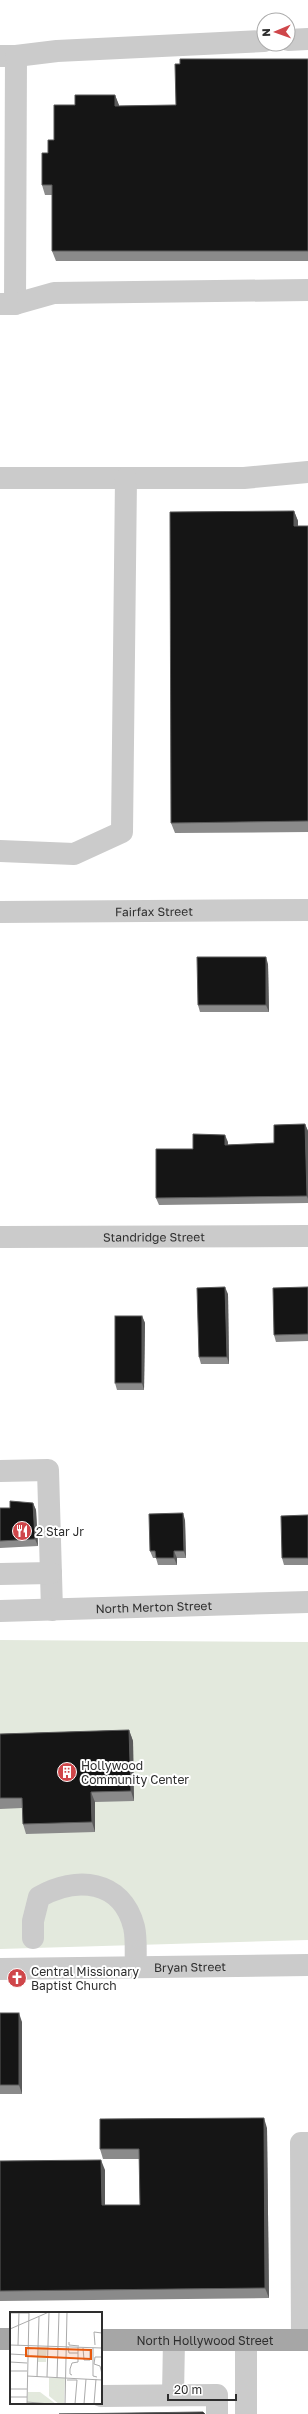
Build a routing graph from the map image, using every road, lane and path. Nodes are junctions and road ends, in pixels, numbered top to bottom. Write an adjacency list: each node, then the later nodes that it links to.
1 (308, 39): 2 (street)
2 (296, 40)
3 (256, 41): 4 (street)
4 (8, 56): 6 (street)
5 (308, 290): 6 (street)
6 (8, 304)
7 (308, 472): 9 (street)
8 (0, 478): 9 (street)
9 (126, 478): 10 (street)
10 (0, 851)
11 (308, 910): 12 (street, Fairfax Street)
12 (0, 912)
13 (308, 1236): 14 (street, Standridge Street)
14 (0, 1237)
15 (0, 1471): 16 (street)
16 (51, 1573): 17 (street); 19 (street)
17 (0, 1574)
18 (308, 1602): 19 (street, North Merton Street)
19 (52, 1610): 20 (street, North Merton Street)
20 (0, 1612)
21 (33, 1938): 23 (street)
22 (308, 1965): 23 (street, Bryan Street)
23 (136, 1967): 24 (street, Bryan Street)
24 (0, 1969)
25 (308, 2143): 28 (street)
26 (102, 2340): 27 (main road, North Hollywood Street)
27 (174, 2340): 29 (main road, North Hollywood Street); 30 (street)
28 (305, 2340): 29 (main road, North Hollywood Street)
29 (246, 2341): 33 (street)
30 (173, 2395): 31 (street); 32 (street)
31 (102, 2396)
32 (217, 2414)
33 (246, 2414)

